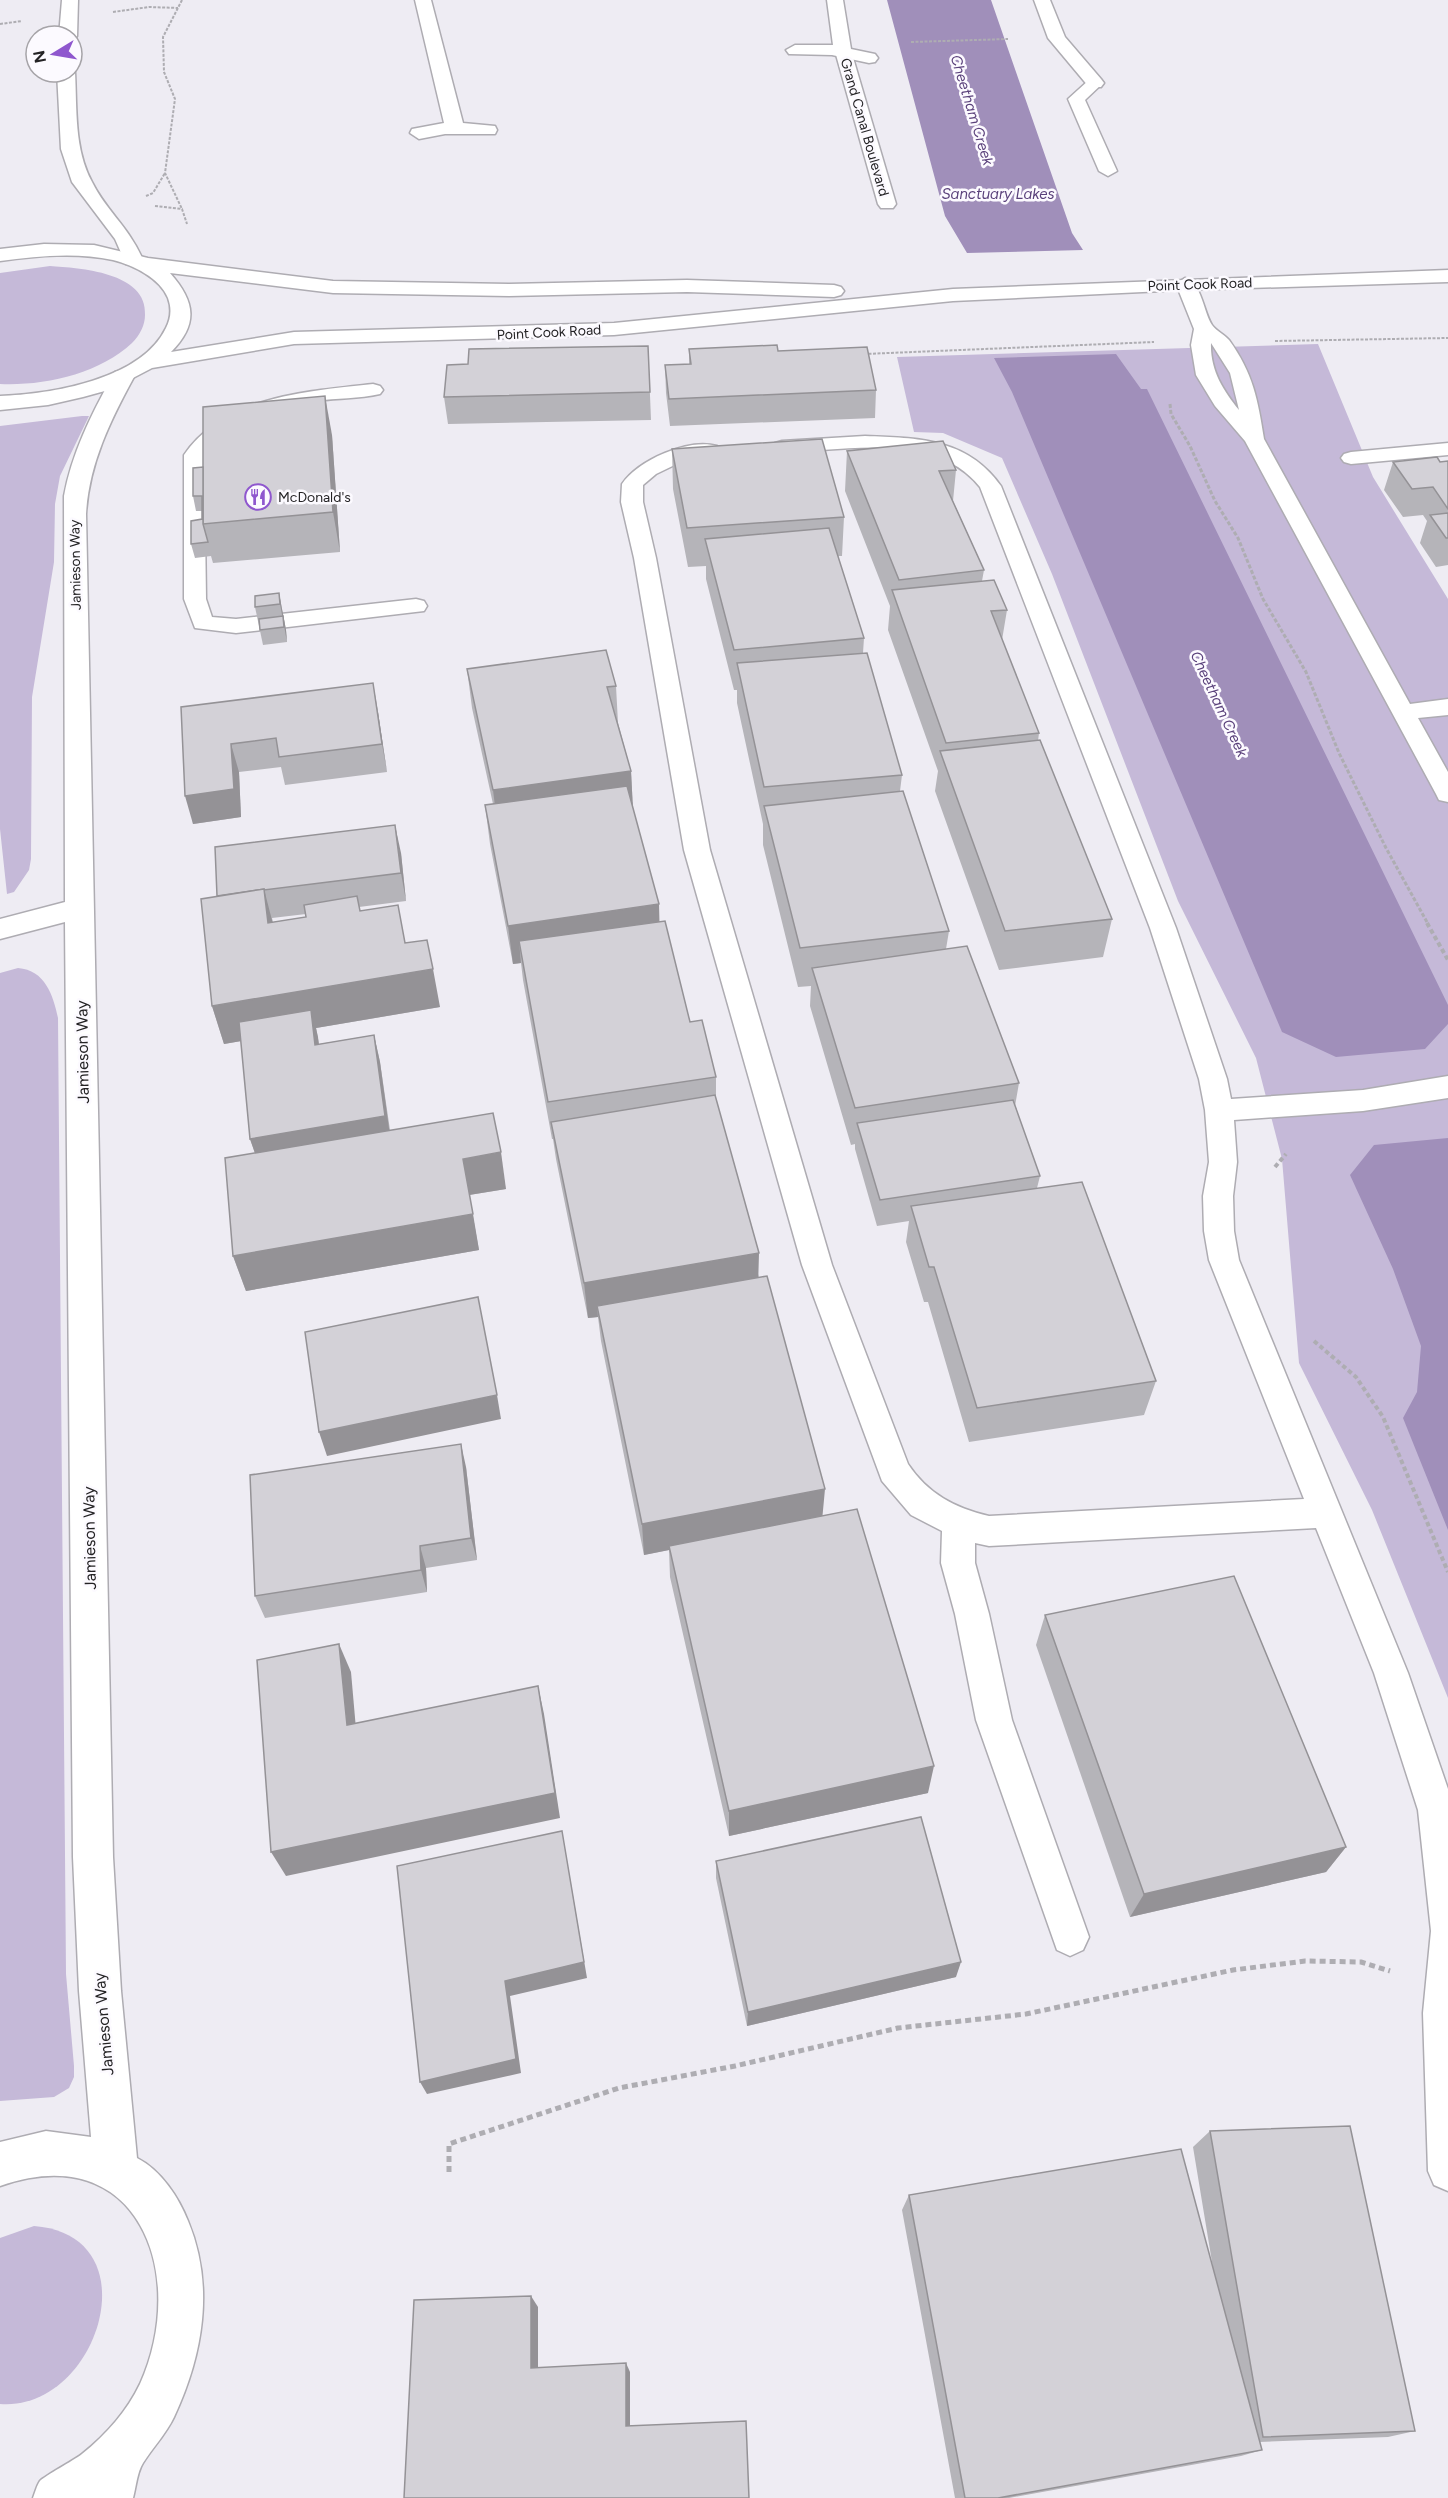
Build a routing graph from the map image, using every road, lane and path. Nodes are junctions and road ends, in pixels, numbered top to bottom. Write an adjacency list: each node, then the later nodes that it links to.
1 (70, 0): 6 (street)
2 (182, 0): 18 (path)
3 (423, 0): 14 (street)
4 (835, 0): 10 (street, Grand Canal Boulevard)
5 (1042, 0): 12 (street)
6 (69, 24)
7 (1012, 39): 8 (path)
8 (901, 42)
9 (795, 50): 10 (street, Grand Canal Boulevard)
10 (843, 51): 11 (street, Grand Canal Boulevard); 20 (lane, Grand Canal Boulevard)
11 (869, 58)
12 (1095, 83): 17 (lane)
13 (67, 84): 22 (street)
14 (455, 128): 15 (street); 16 (street)
15 (488, 130)
16 (419, 133)
17 (1108, 171)
18 (165, 173): 19 (path); 21 (path)
19 (129, 204): 21 (path); 22 (path)
20 (887, 204)
21 (182, 209): 23 (path)
22 (101, 210): 25 (street)
23 (193, 229)
24 (0, 255): 25 (street)
25 (139, 262): 28 (street, Point Cook Road); 33 (street)
26 (1448, 276): 27 (street, Point Cook Road)
27 (1185, 284): 28 (street, Point Cook Road); 29 (lane)
28 (953, 295): 33 (street, Point Cook Road)
29 (1201, 335): 31 (lane); 32 (path); 37 (lane)
30 (1448, 338): 31 (path)
31 (1220, 341): 37 (lane)
32 (853, 354)
33 (134, 370): 35 (street); 46 (street, Jamieson Way)
34 (373, 390): 42 (lane)
35 (0, 403)
36 (1170, 404): 48 (path)
37 (1254, 439): 44 (lane)
38 (762, 447): 50 (lane)
39 (730, 448): 55 (lane)
40 (1448, 449): 41 (lane)
41 (1351, 458)
42 (417, 617)
43 (1448, 707): 44 (lane)
44 (1403, 712): 45 (lane)
45 (1448, 794)
46 (80, 908): 47 (street); 62 (street, Jamieson Way)
47 (0, 929)
48 (1448, 960)
49 (1448, 1087): 50 (lane)
50 (1220, 1110): 54 (lane)
51 (1288, 1153): 52 (path)
52 (1269, 1174)
53 (1305, 1335): 56 (path)
54 (1324, 1513): 55 (lane); 57 (lane)
55 (958, 1525): 59 (lane)
56 (1448, 1572)
57 (1448, 1927)
58 (1448, 1935): 60 (lane)
59 (1070, 1937)
60 (1443, 1987): 63 (lane); 64 (path)
61 (0, 2164): 62 (street)
62 (116, 2168): 65 (street)
63 (1448, 2171)
64 (449, 2172)
65 (122, 2451): 66 (street); 67 (street)
66 (58, 2498)
67 (108, 2498)

